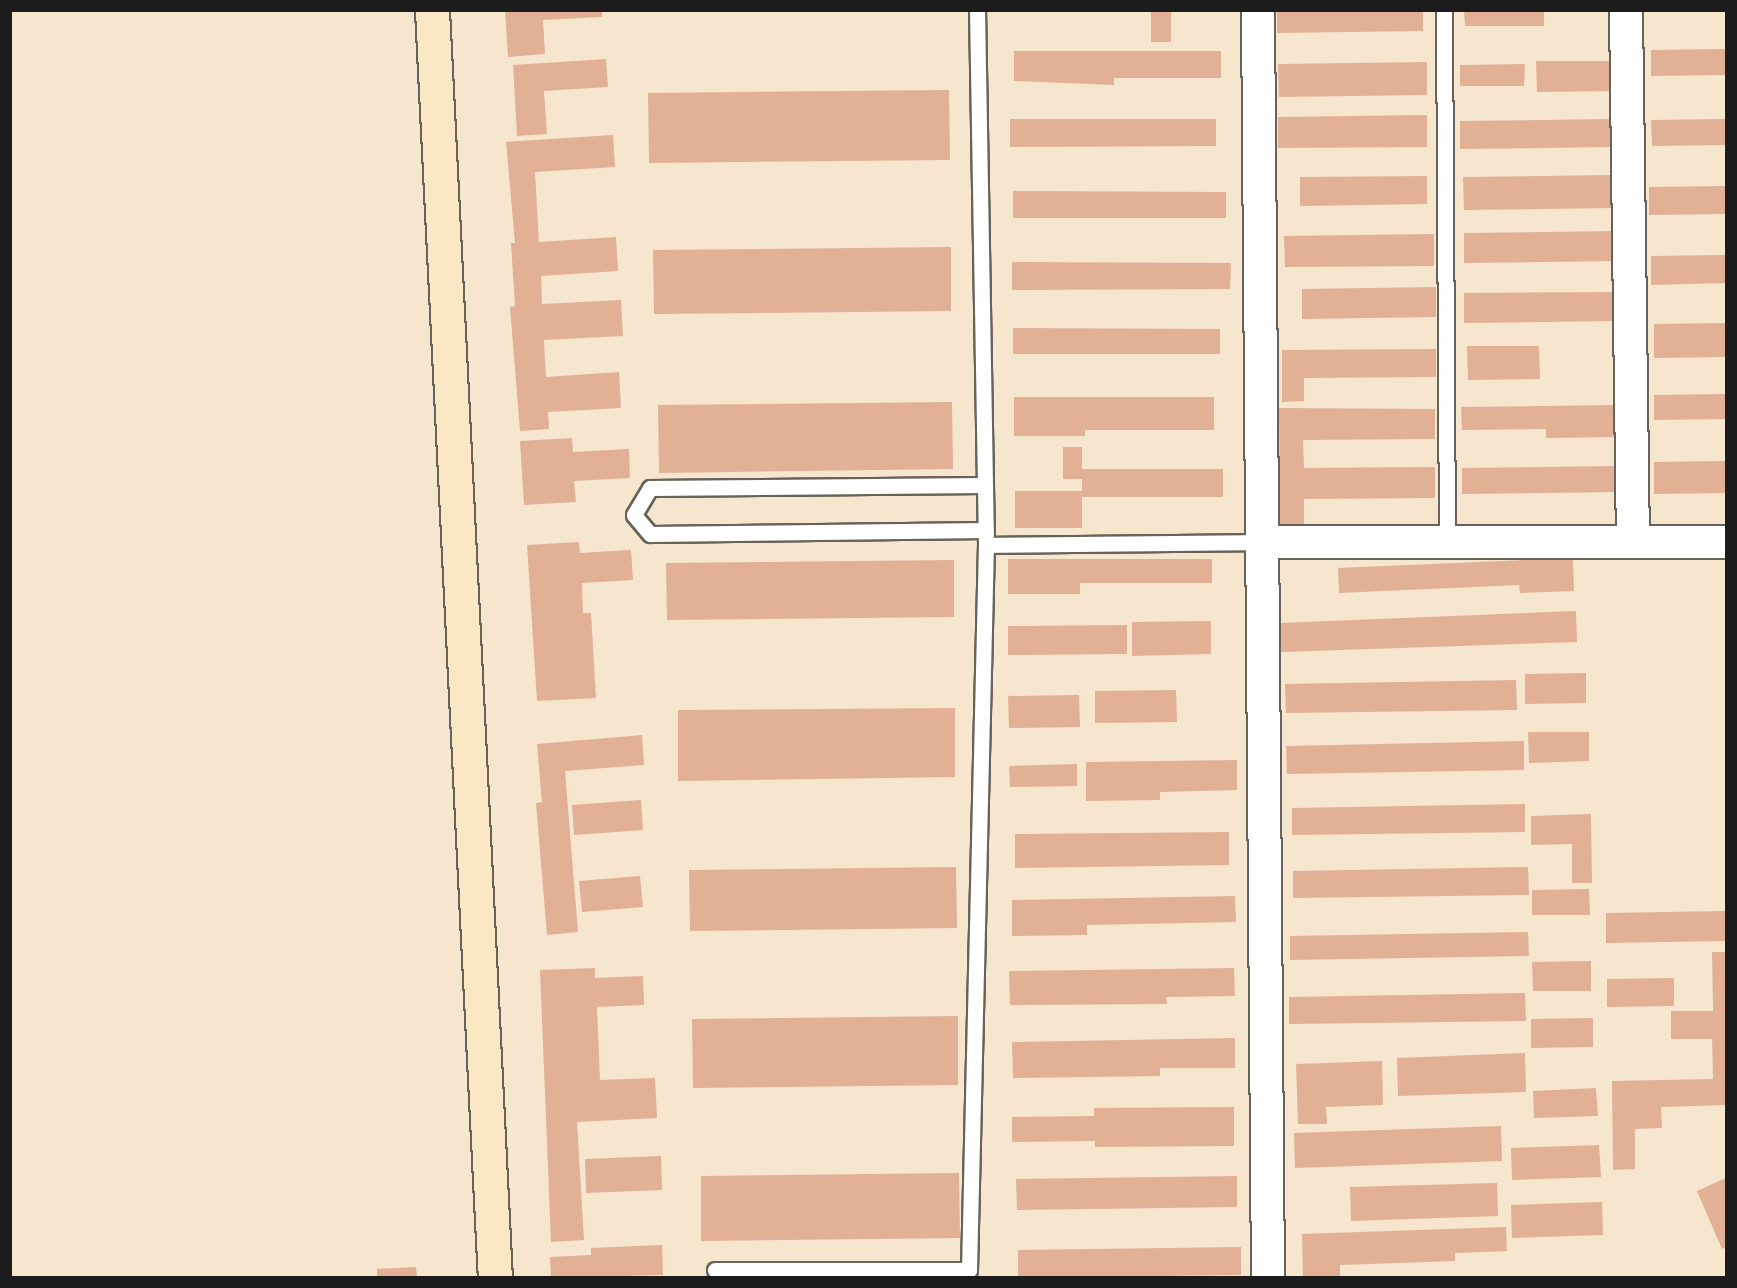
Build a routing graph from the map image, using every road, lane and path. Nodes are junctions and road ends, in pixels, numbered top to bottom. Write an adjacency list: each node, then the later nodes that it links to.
1 (432, 10): 13 (street)
2 (977, 10): 6 (lane)
3 (1258, 10): 8 (street)
4 (1444, 10): 9 (lane)
5 (1626, 10): 10 (street)
6 (985, 485): 7 (lane); 7 (lane)
7 (986, 538): 8 (lane); 12 (lane)
8 (1262, 542): 9 (street); 14 (street)
9 (1447, 542): 10 (street)
10 (1633, 542): 11 (street)
11 (1726, 542)
12 (715, 1270)
13 (495, 1278)
14 (1268, 1278)

